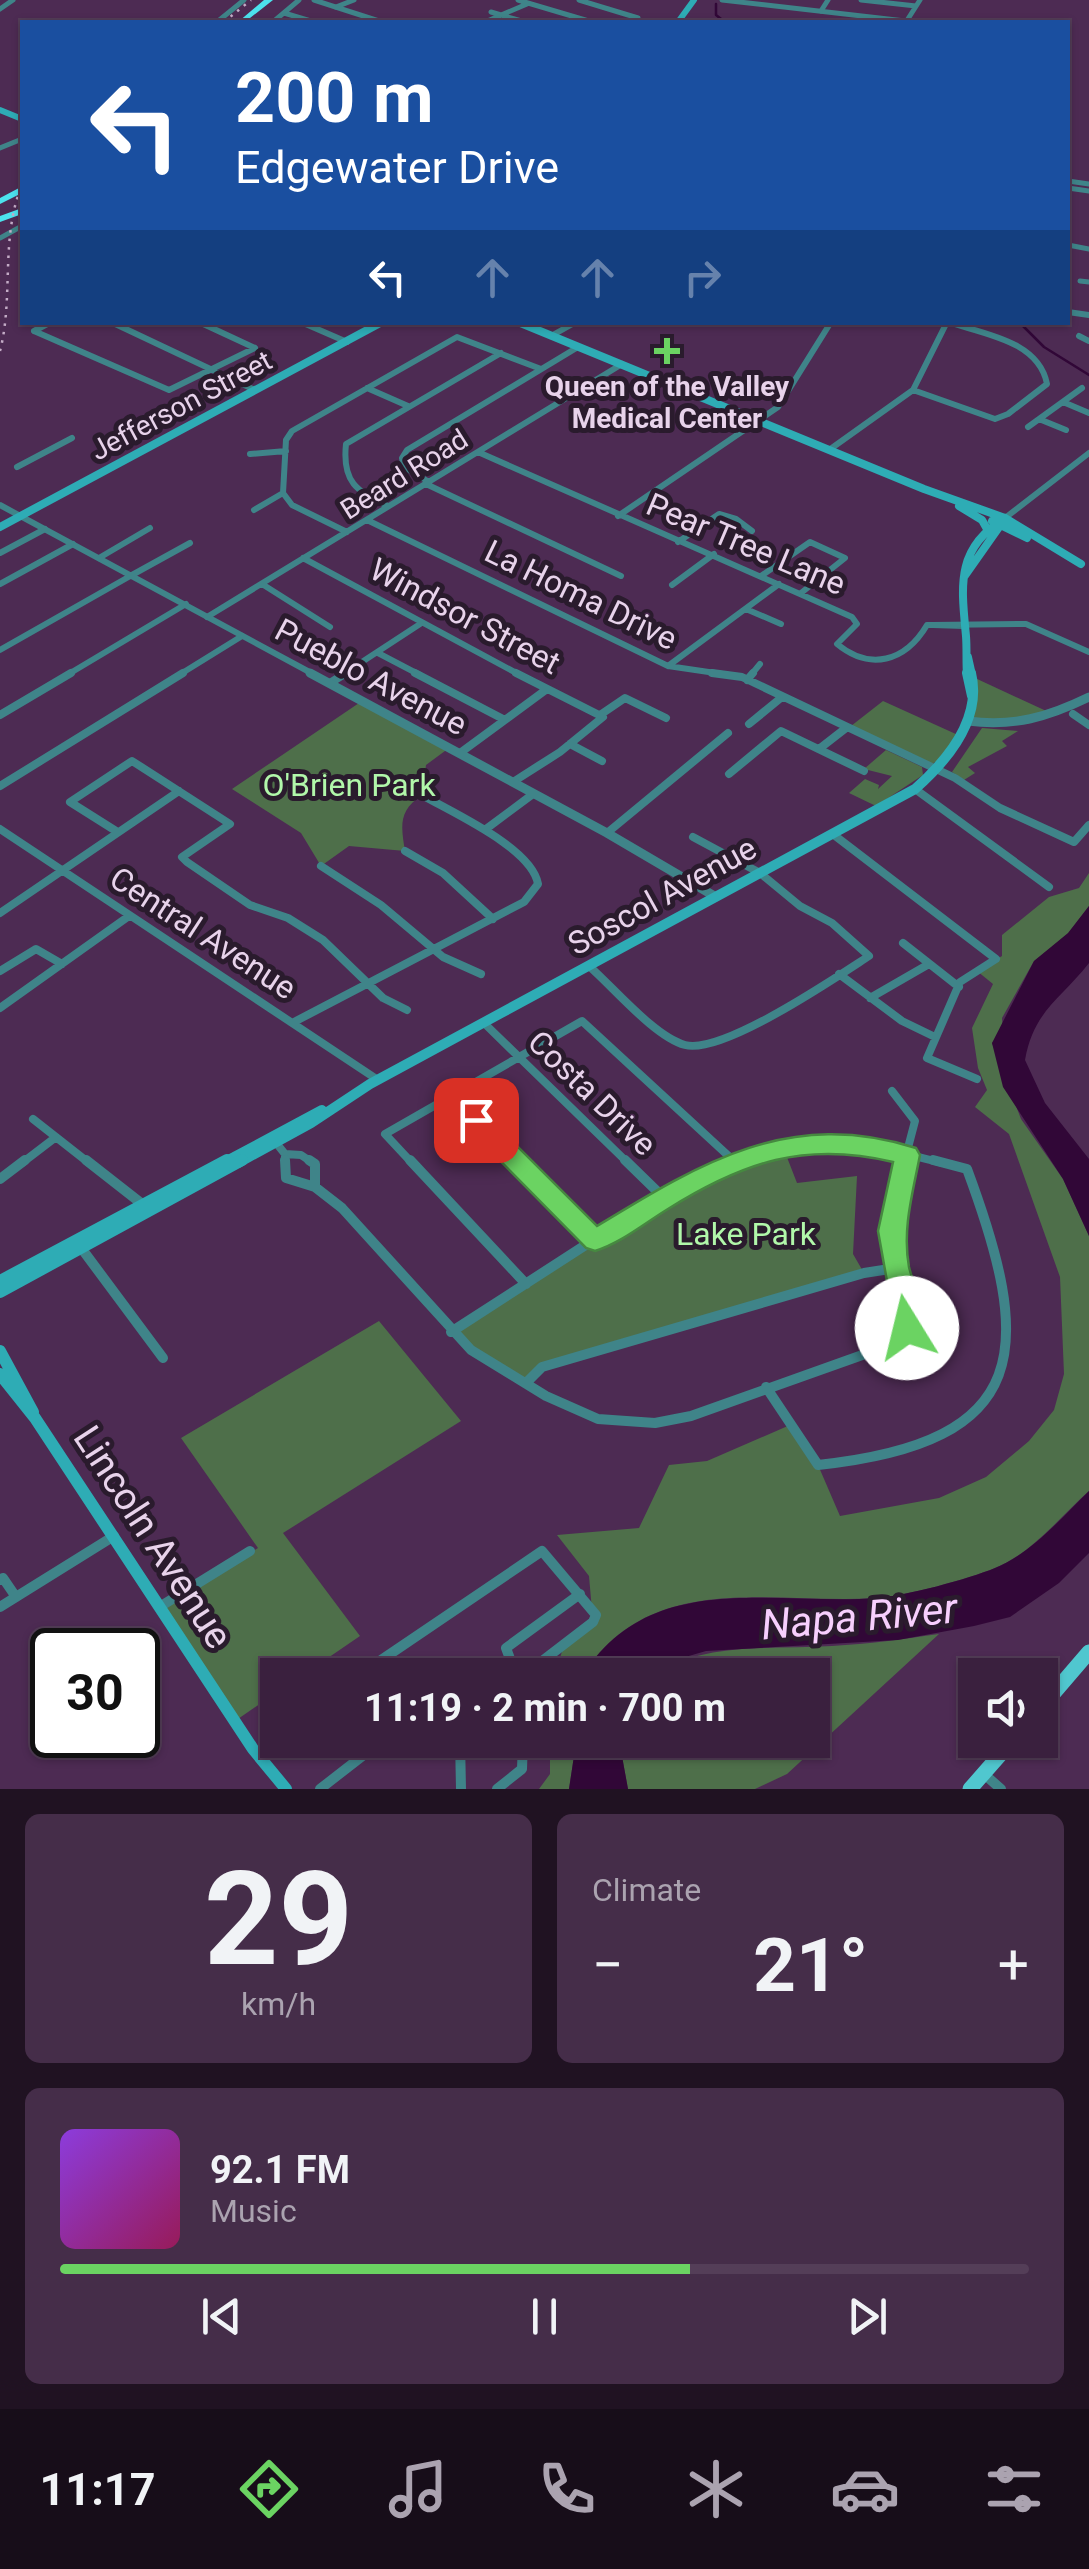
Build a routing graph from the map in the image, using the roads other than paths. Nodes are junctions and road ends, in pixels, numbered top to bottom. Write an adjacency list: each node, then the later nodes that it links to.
1 (13, 0): 17 (street)
2 (244, 0): 22 (street)
3 (258, 0): 23 (highway)
4 (268, 0): 24 (highway)
5 (299, 0): 20 (street)
6 (314, 0): 16 (street)
7 (354, 0): 16 (street)
8 (518, 0): 14 (street)
9 (579, 0): 31 (street)
10 (722, 0): 18 (street)
11 (828, 0): 18 (street)
12 (861, 0): 15 (street)
13 (920, 0): 15 (street)
14 (529, 3): 21 (street); 30 (street)
15 (916, 6): 33 (street)
16 (336, 7): 27 (street)
17 (0, 9)
18 (820, 11): 32 (street)
19 (490, 12): 21 (street)
20 (284, 13): 25 (street); 26 (street)
21 (502, 15): 28 (street); 29 (street)
22 (219, 20)
23 (233, 20)
24 (243, 20)
25 (275, 20)
26 (307, 20)
27 (376, 20)
28 (490, 20)
29 (518, 20)
30 (585, 20)
31 (635, 20)
32 (890, 20)
33 (907, 20)
34 (20, 192): 35 (highway)
35 (0, 210)
36 (1080, 280): 37 (street)
37 (1089, 282)
38 (45, 325): 57 (street)
39 (116, 325): 57 (street)
40 (205, 325): 57 (street)
41 (308, 325): 51 (street)
42 (369, 325): 51 (main road, Jefferson Street)
43 (376, 325): 51 (main road, Jefferson Street)
44 (525, 325): 49 (main road)
45 (571, 325): 49 (street)
46 (829, 325): 66 (street)
47 (946, 325): 61 (street)
48 (957, 325): 61 (street)
49 (551, 336): 53 (main road)
50 (1079, 336): 52 (street)
51 (344, 341): 60 (main road, Jefferson Street)
52 (1089, 341)
53 (578, 347): 55 (main road); 56 (street)
54 (501, 353): 56 (street); 58 (street); 63 (street)
55 (622, 364): 66 (main road); 72 (street, Beard Road)
56 (542, 369): 76 (street)
57 (210, 370): 60 (street)
58 (367, 388): 63 (street); 71 (street)
59 (1082, 388): 62 (street)
60 (253, 389): 82 (main road, Jefferson Street)
61 (912, 390): 70 (street)
62 (1062, 402): 64 (street); 65 (street)
63 (408, 406): 80 (street)
64 (1089, 413)
65 (1039, 419): 67 (street); 68 (street)
66 (759, 420): 70 (main road); 83 (street)
67 (1028, 427)
68 (1066, 430)
69 (72, 438): 75 (street)
70 (829, 450): 77 (main road)
71 (286, 451): 74 (street); 78 (street)
72 (478, 452): 76 (street, Beard Road); 83 (street, Pear Tree Lane)
73 (1089, 453): 86 (street)
74 (250, 454)
75 (17, 467)
76 (428, 483): 80 (street, Beard Road); 103 (street)
77 (924, 489): 86 (main road); 86 (main road)
78 (283, 493): 81 (street); 90 (street)
79 (0, 505): 82 (street, Pueblo Avenue)
80 (388, 506): 84 (street, Beard Road)
81 (254, 510)
82 (17, 514): 85 (main road, Jefferson Street); 88 (street, Pueblo Avenue)
83 (618, 516): 93 (street, Pear Tree Lane)
84 (368, 520): 90 (street, Beard Road); 122 (street, La Homa Drive)
85 (0, 523)
86 (997, 524): 91 (main road); 94 (main road, Soscol Avenue); 100 (main road); 101 (main road)
87 (150, 528): 98 (street)
88 (45, 529): 95 (street, Pueblo Avenue); 96 (street)
89 (752, 531): 93 (street)
90 (347, 532): 99 (street, Beard Road)
91 (1028, 538): 94 (main road); 100 (main road)
92 (190, 542): 102 (street)
93 (678, 542): 97 (street, Pear Tree Lane)
94 (986, 542): 101 (main road, Soscol Avenue)
95 (72, 544): 98 (street, Pueblo Avenue); 105 (street)
96 (0, 553)
97 (714, 554): 104 (street, Pear Tree Lane); 108 (street)
98 (99, 558): 102 (street, Pueblo Avenue)
99 (303, 558): 106 (street, Beard Road); 113 (street, Windsor Street)
100 (1085, 566)
101 (968, 573): 115 (main road, Soscol Avenue)
102 (132, 575): 110 (street, Pueblo Avenue); 118 (street)
103 (621, 576)
104 (761, 576): 107 (street, Pear Tree Lane); 109 (street)
105 (0, 584)
106 (262, 584): 112 (street, Beard Road); 116 (street)
107 (779, 584): 109 (street, Pear Tree Lane); 111 (street)
108 (672, 585)
109 (800, 593): 115 (street, Pear Tree Lane)
110 (186, 604): 112 (street, Pueblo Avenue); 129 (street)
111 (746, 608): 114 (street); 122 (street)
112 (207, 617): 117 (street, Pueblo Avenue)
113 (420, 624): 120 (street); 125 (street, Windsor Street)
114 (782, 624)
115 (964, 626): 119 (street, Pear Tree Lane); 133 (main road, Soscol Avenue)
116 (330, 627)
117 (242, 636): 124 (street, Pueblo Avenue); 146 (street)
118 (0, 650)
119 (1089, 652)
120 (378, 653): 124 (street); 132 (street)
121 (760, 664): 123 (street)
122 (668, 666): 123 (street, La Homa Drive)
123 (747, 680): 126 (street, La Homa Drive)
124 (330, 683): 140 (street, Pueblo Avenue)
125 (547, 688): 130 (street, Windsor Street); 132 (street)
126 (782, 697): 134 (street); 136 (street, La Homa Drive)
127 (1089, 697): 133 (street)
128 (1073, 714): 135 (street)
129 (0, 715)
130 (602, 716): 131 (street); 138 (street)
131 (666, 718)
132 (504, 720): 140 (street)
133 (968, 721): 143 (main road, Soscol Avenue)
134 (749, 724)
135 (1089, 725)
136 (846, 728): 139 (street); 143 (street, La Homa Drive)
137 (728, 733): 154 (street)
138 (570, 744): 141 (street); 145 (street)
139 (819, 750): 142 (street); 144 (street)
140 (460, 753): 145 (street, Pueblo Avenue)
141 (602, 761)
142 (864, 771)
143 (939, 771): 147 (main road, Soscol Avenue); 151 (street, La Homa Drive)
144 (729, 774)
145 (513, 782): 149 (street, Pueblo Avenue)
146 (0, 786)
147 (914, 789): 156 (main road, Soscol Avenue); 162 (street)
148 (179, 790): 153 (street); 153 (street); 175 (street)
149 (533, 794): 152 (street); 154 (street, Pueblo Avenue)
150 (422, 796): 152 (street)
151 (1089, 825)
152 (486, 830): 166 (street)
153 (116, 831): 160 (street)
154 (607, 834): 163 (street, Pueblo Avenue)
155 (3, 835): 160 (street, Central Avenue)
156 (834, 835): 161 (main road, Soscol Avenue); 176 (street)
157 (693, 837): 161 (street)
158 (405, 851): 166 (street)
159 (321, 866): 168 (street)
160 (63, 870): 164 (street); 165 (street, Central Avenue)
161 (760, 873): 163 (main road, Soscol Avenue); 174 (street)
162 (1049, 888)
163 (716, 897): 171 (main road, Soscol Avenue)
164 (0, 912)
165 (130, 916): 169 (street); 180 (street, Central Avenue)
166 (493, 918): 168 (street)
167 (903, 943): 170 (street)
168 (431, 950): 173 (street); 175 (street)
169 (62, 964): 172 (street); 178 (street)
170 (930, 964): 176 (street); 177 (street)
171 (590, 967): 174 (street); 181 (main road, Soscol Avenue)
172 (0, 971)
173 (480, 974)
174 (839, 974): 177 (street)
175 (366, 984): 179 (street); 180 (street)
176 (959, 987): 182 (street)
177 (870, 998): 182 (street)
178 (0, 1008)
179 (407, 1010)
180 (294, 1022): 185 (street, Central Avenue)
181 (484, 1024): 183 (street, Costa Drive); 185 (main road, Soscol Avenue)
182 (935, 1037): 184 (street)
183 (519, 1058): 187 (street); 193 (street); 196 (street, Costa Drive)
184 (977, 1078)
185 (378, 1080): 190 (main road, Soscol Avenue)
186 (892, 1092): 192 (street)
187 (452, 1096): 198 (street); 202 (street)
188 (33, 1120): 189 (street)
189 (56, 1138): 194 (street); 197 (street)
190 (273, 1139): 191 (street); 197 (main road, Soscol Avenue)
191 (285, 1154): 195 (street); 195 (street)
192 (907, 1155): 193 (street); 200 (street); 209 (street)
193 (734, 1161): 196 (street)
194 (0, 1179)
195 (315, 1187): 204 (street)
196 (664, 1198): 198 (street)
197 (146, 1207): 199 (main road, Soscol Avenue)
198 (595, 1240): 202 (street)
199 (78, 1244): 201 (main road, Soscol Avenue); 203 (main road, Soscol Avenue); 206 (street)
200 (896, 1268): 208 (street); 209 (street)
201 (0, 1280)
202 (526, 1284): 204 (street)
203 (0, 1292)
204 (451, 1332): 208 (street)
205 (0, 1351): 210 (main road, Lincoln Avenue)
206 (163, 1358)
207 (0, 1374): 210 (main road, Lincoln Avenue)
208 (526, 1382): 209 (street)
209 (766, 1386)
210 (35, 1418): 211 (main road, Lincoln Avenue)
211 (114, 1536): 215 (street); 216 (main road, Lincoln Avenue)
212 (250, 1550): 216 (street)
213 (0, 1580): 215 (street)
214 (580, 1594): 219 (street); 220 (street); 221 (street)
215 (16, 1597): 217 (street)
216 (161, 1606): 228 (main road, Lincoln Avenue)
217 (0, 1607)
218 (1089, 1652): 222 (main road)
219 (385, 1658)
220 (511, 1658)
221 (544, 1658)
222 (1058, 1688)
223 (360, 1758): 229 (street)
224 (460, 1758): 230 (street)
225 (522, 1758): 231 (street)
226 (998, 1758): 227 (main road)
227 (984, 1774): 232 (main road); 233 (street)
228 (286, 1789)
229 (320, 1789)
230 (461, 1789)
231 (497, 1789)
232 (970, 1789)
233 (1002, 1789)

